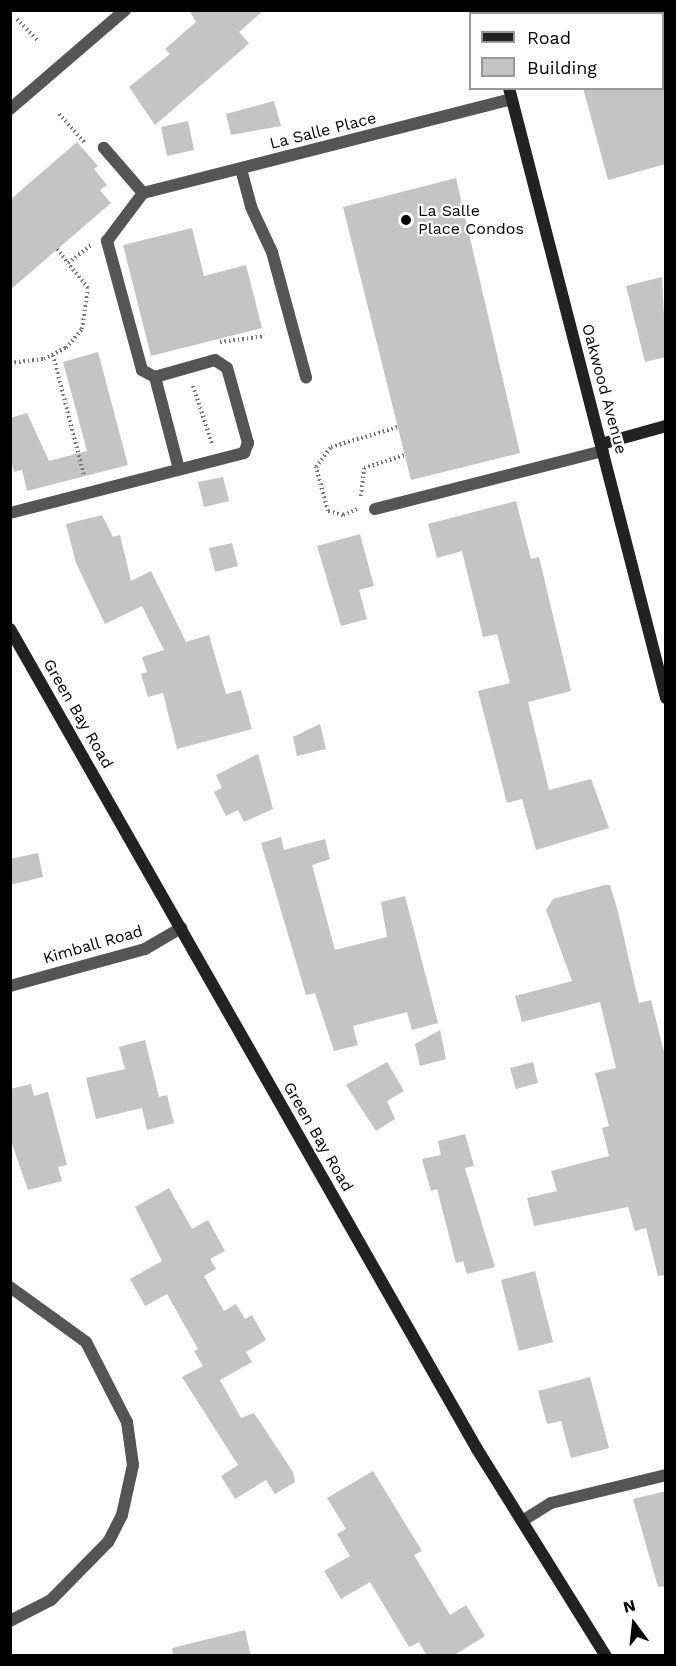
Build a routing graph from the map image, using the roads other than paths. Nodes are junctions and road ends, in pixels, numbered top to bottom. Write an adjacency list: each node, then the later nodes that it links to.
1 (124, 10): 3 (street)
2 (510, 94): 5 (street, La Salle Place); 10 (main road, Oakwood Avenue)
3 (10, 109)
4 (99, 151): 6 (street)
5 (241, 169): 6 (street, La Salle Place); 8 (street)
6 (143, 193): 7 (street)
7 (155, 377): 11 (street); 11 (street)
8 (306, 377)
9 (666, 426): 10 (main road)
10 (602, 448): 12 (street); 15 (main road, Oakwood Avenue)
11 (179, 470): 13 (street)
12 (375, 509)
13 (10, 513)
14 (10, 629): 16 (main road, Green Bay Road)
15 (666, 698)
16 (181, 928): 17 (street, Kimball Road); 20 (main road, Green Bay Road)
17 (10, 986)
18 (10, 1287): 21 (street)
19 (666, 1475): 20 (street)
20 (522, 1521): 22 (main road, Green Bay Road)
21 (10, 1621)
22 (606, 1656)

